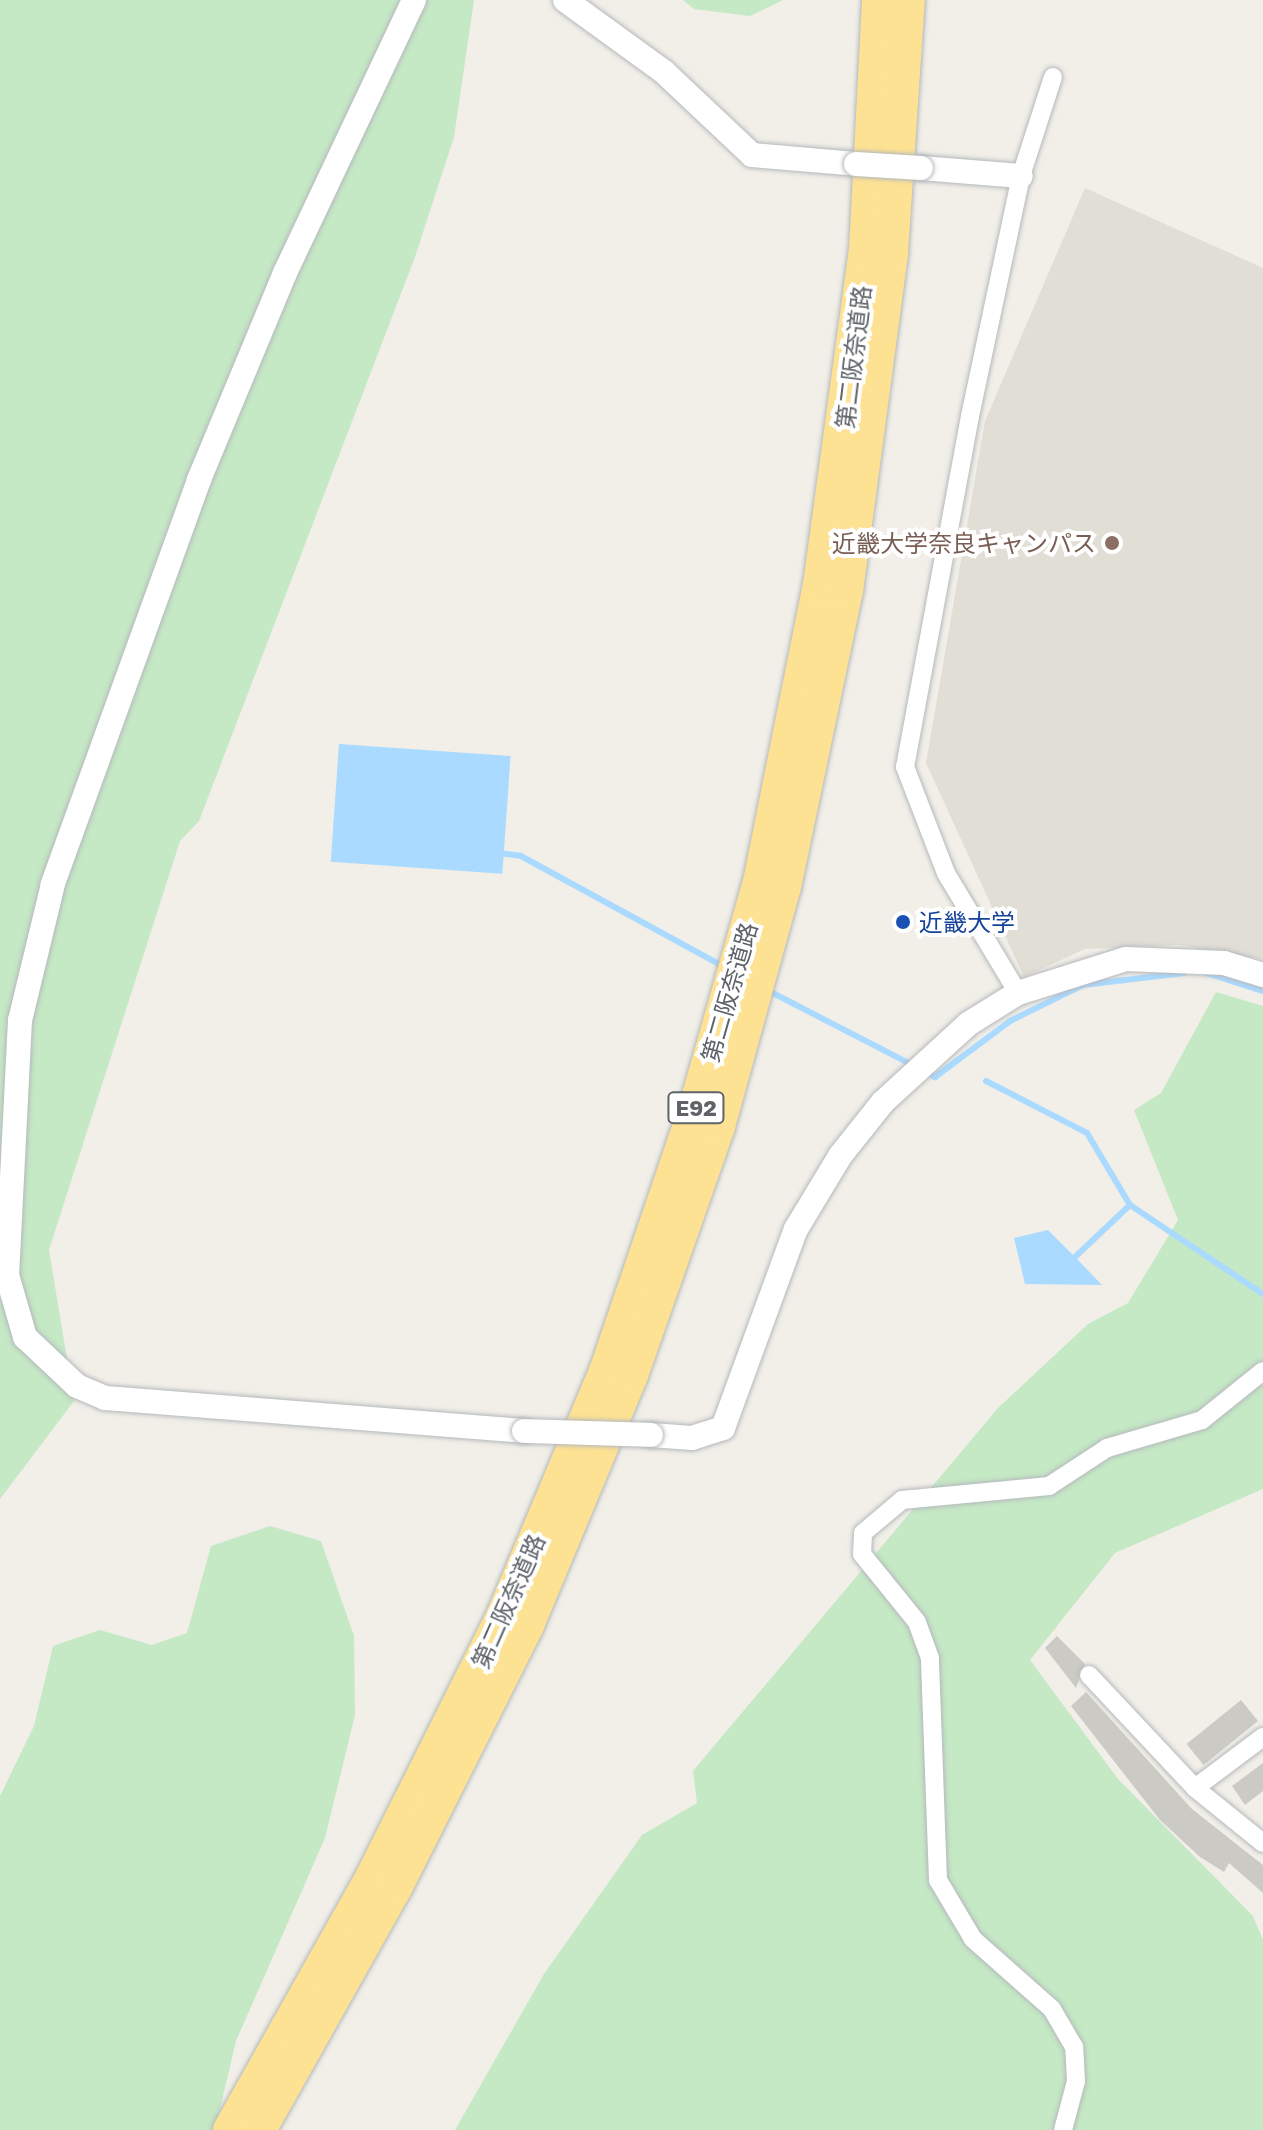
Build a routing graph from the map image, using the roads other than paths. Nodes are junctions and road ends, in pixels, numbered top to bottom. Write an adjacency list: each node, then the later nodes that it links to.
1 (414, 0): 8 (street, bridge)
2 (565, 0): 6 (street, bridge)
3 (879, 0): 14 (highway, 第二阪奈道路 / E92)
4 (908, 0): 15 (highway, 第二阪奈道路 / E92)
5 (1053, 77): 6 (street)
6 (1021, 176): 8 (street)
7 (1263, 975): 8 (street)
8 (1018, 993)
9 (1263, 1371): 16 (street)
10 (1089, 1675): 12 (street)
11 (1263, 1737): 12 (street)
12 (1195, 1788): 13 (street)
13 (1263, 1843)
14 (230, 2130)
15 (259, 2130)
16 (1063, 2130)

